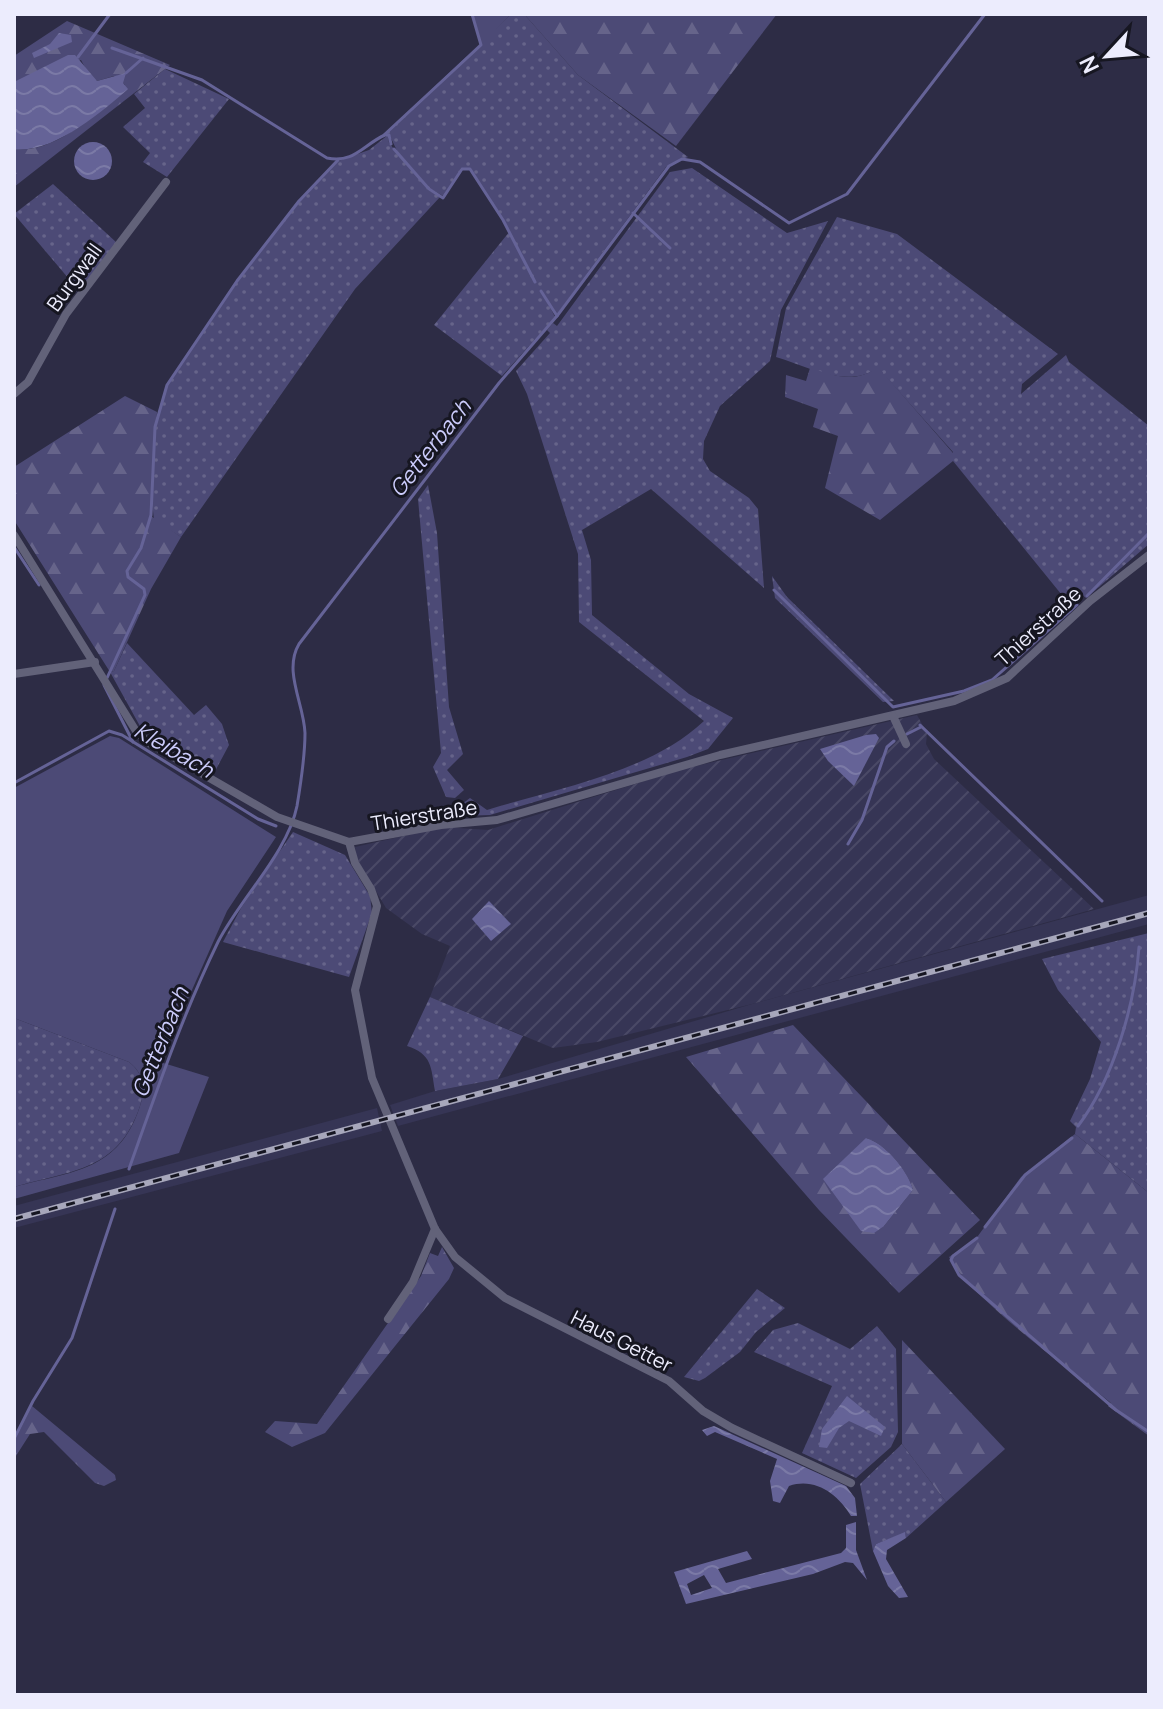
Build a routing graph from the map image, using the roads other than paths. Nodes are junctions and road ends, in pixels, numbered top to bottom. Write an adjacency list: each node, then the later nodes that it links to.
1 (166, 182): 2 (street, Burgwall)
2 (14, 394)
3 (14, 535): 5 (street)
4 (1149, 555): 7 (street, Thierstraße)
5 (95, 662): 6 (street); 9 (street, Thierstraße)
6 (14, 674)
7 (893, 716): 8 (street); 9 (street, Thierstraße)
8 (906, 744)
9 (349, 842): 10 (street, Haus Getter)
10 (435, 1229): 11 (street); 12 (street, Haus Getter)
11 (388, 1319)
12 (851, 1483)

